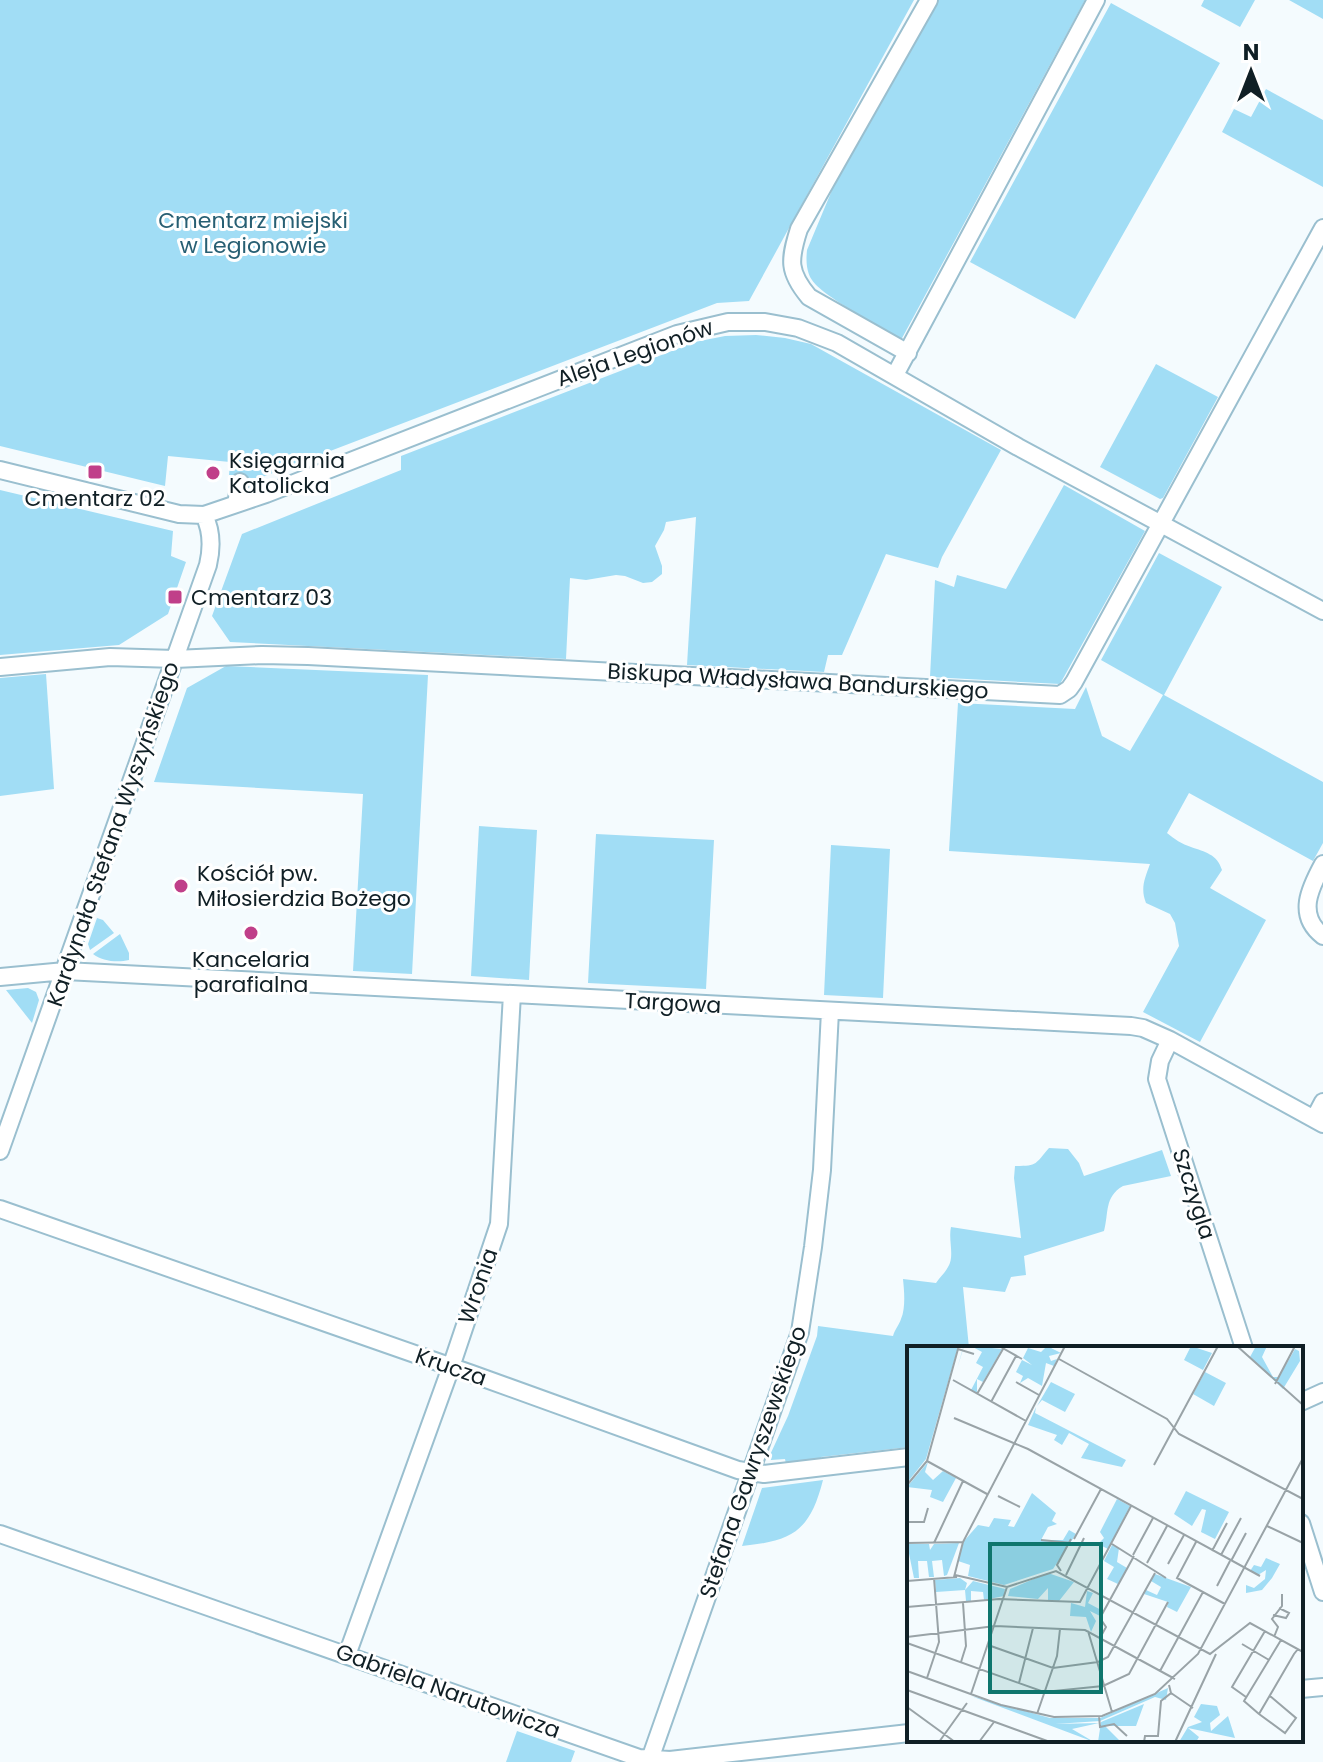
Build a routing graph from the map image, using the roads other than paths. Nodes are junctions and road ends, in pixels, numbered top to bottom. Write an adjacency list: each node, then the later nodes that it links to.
1 (929, 0): 4 (street)
2 (1096, 0): 4 (street)
3 (1323, 228): 10 (street, Biskupa Władysława Bandurskiego)
4 (908, 353): 5 (street)
5 (895, 375): 8 (street, Aleja Legionów); 10 (street, Aleja Legionów)
6 (0, 470): 9 (street, Aleja Legionów)
7 (240, 482): 8 (street)
8 (236, 504): 9 (street, Aleja Legionów)
9 (204, 515): 12 (street, Kardynała Stefana Wyszyńskiego)
10 (1162, 523): 11 (street, Aleja Legionów); 12 (street, Biskupa Władysława Bandurskiego)
11 (1323, 611)
12 (175, 659): 13 (street, Biskupa Władysława Bandurskiego); 16 (street, Kardynała Stefana Wyszyńskiego)
13 (0, 667)
14 (1323, 864): 15 (street)
15 (1323, 936)
16 (65, 971): 17 (street, Targowa); 18 (street, Targowa); 23 (street, Kardynała Stefana Wyszyńskiego)
17 (0, 977)
18 (512, 994): 19 (street, Targowa); 26 (street, Wronia)
19 (830, 1011): 20 (street, Targowa); 30 (street, Stefana Gawryszewskiego)
20 (1170, 1040): 22 (street, Targowa); 25 (street, Szczygla)
21 (1323, 1102): 22 (street)
22 (1319, 1121)
23 (0, 1151)
24 (0, 1209): 26 (street, Krucza)
25 (1243, 1346)
26 (451, 1367): 30 (street, Krucza); 34 (street, Wronia)
27 (1323, 1392): 28 (street)
28 (1303, 1401)
29 (907, 1457): 30 (street, Krucza)
30 (750, 1473): 38 (street, Stefana Gawryszewskiego)
31 (1303, 1529): 33 (street)
32 (0, 1534): 34 (street, Gabriela Narutowicza)
33 (1323, 1592)
34 (347, 1655): 38 (street, Gabriela Narutowicza)
35 (1323, 1687): 36 (street)
36 (1303, 1689)
37 (907, 1733): 38 (street, Gabriela Narutowicza)
38 (649, 1761)

